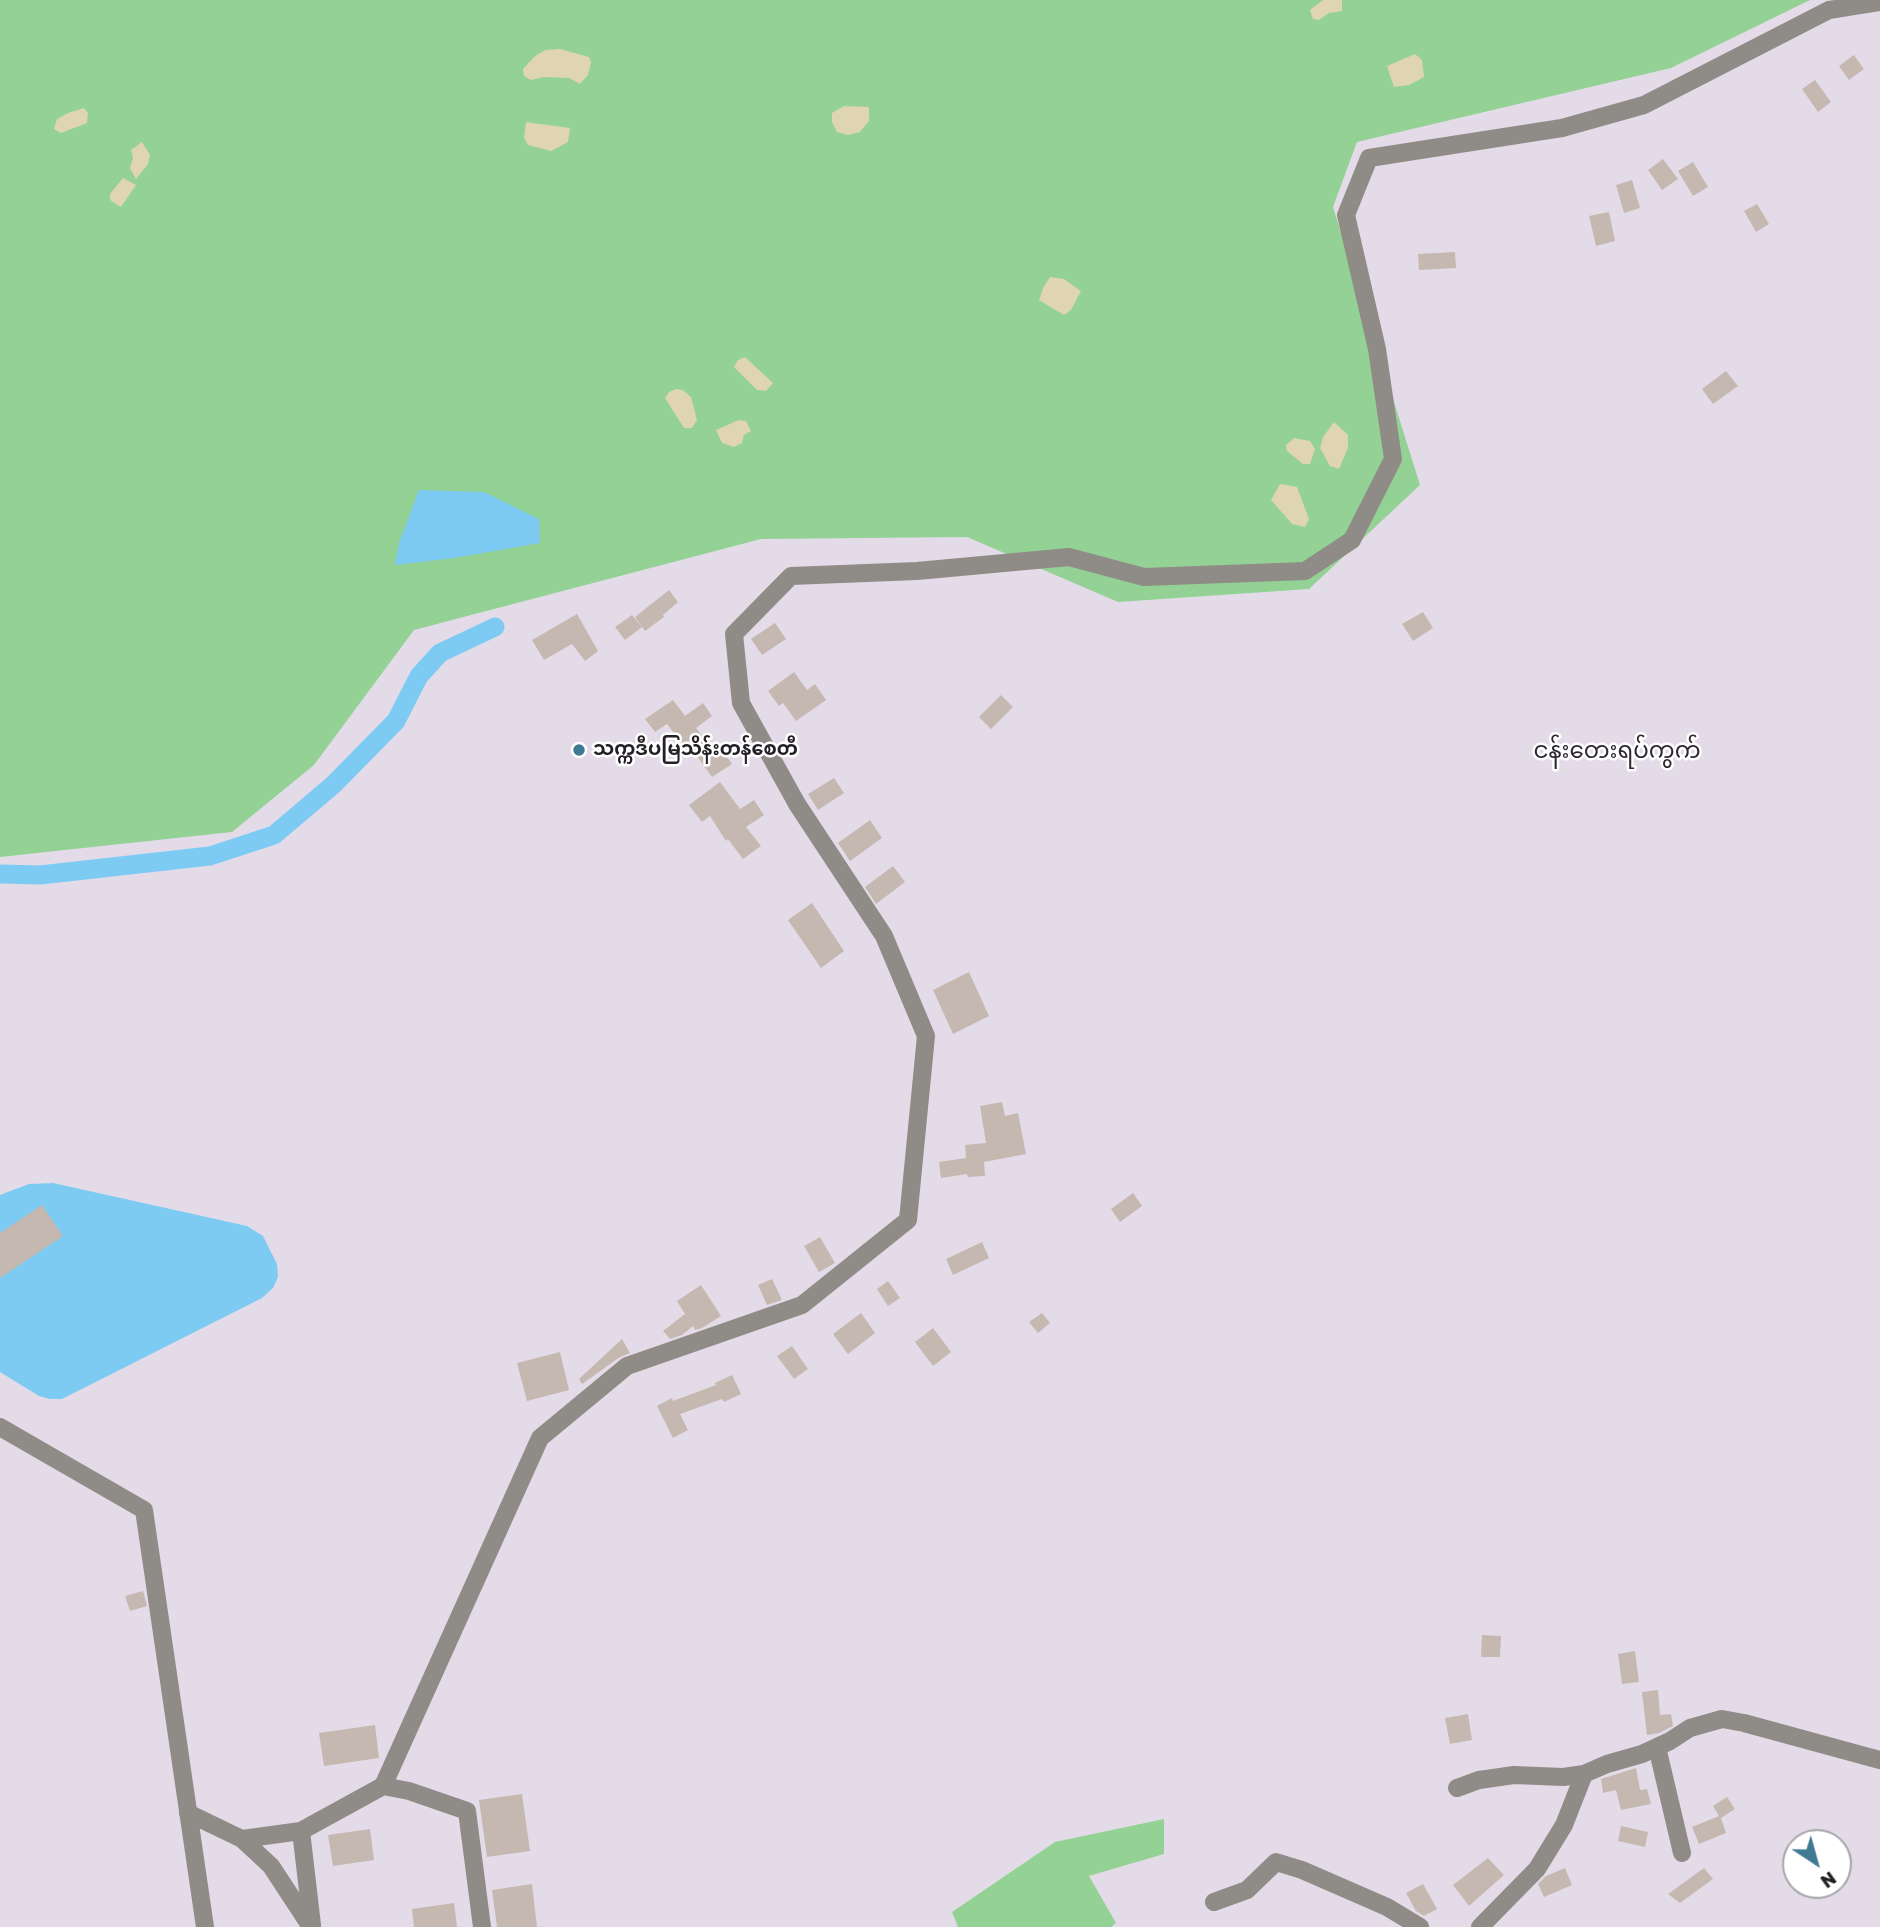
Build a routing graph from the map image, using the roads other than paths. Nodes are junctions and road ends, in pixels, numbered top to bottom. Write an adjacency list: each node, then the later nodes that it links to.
1 (1880, 2): 6 (street)
2 (0, 1427): 8 (street)
3 (1657, 1747): 4 (street); 5 (street); 11 (street)
4 (1880, 1760)
5 (1584, 1774): 7 (street); 17 (street)
6 (383, 1786): 9 (street); 15 (street)
7 (1457, 1788)
8 (188, 1814): 10 (street); 13 (street)
9 (301, 1831): 10 (street); 14 (street)
10 (242, 1839): 14 (street)
11 (1682, 1853)
12 (1214, 1902): 16 (street)
13 (205, 1927)
14 (312, 1927)
15 (482, 1927)
16 (1420, 1927)
17 (1480, 1927)

